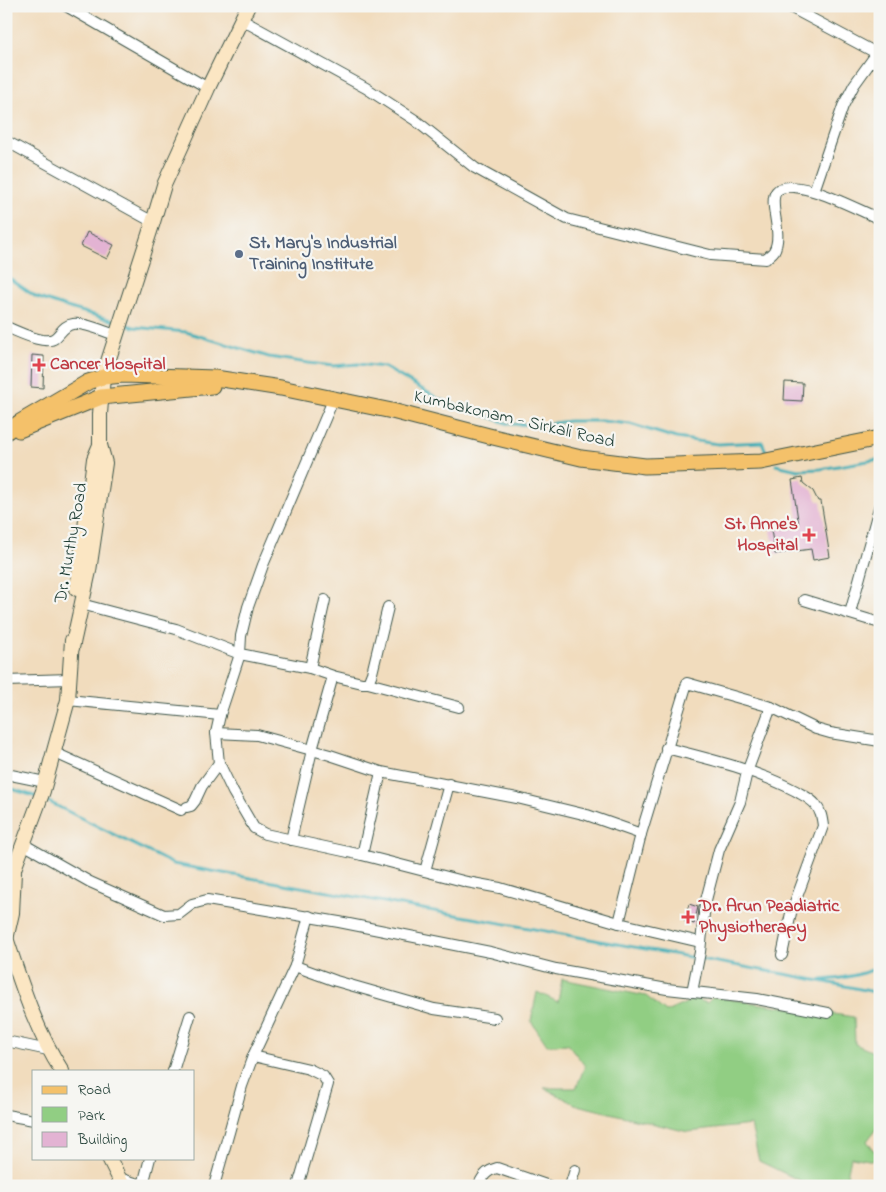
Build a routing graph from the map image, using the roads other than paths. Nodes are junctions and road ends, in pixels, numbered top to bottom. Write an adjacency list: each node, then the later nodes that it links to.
1 (66, 6): 6 (street)
2 (248, 6): 4 (main road, Dr. Murthy Road)
3 (788, 6): 5 (street)
4 (242, 20): 6 (main road, Dr. Murthy Road); 8 (street)
5 (878, 54): 8 (street)
6 (208, 88): 10 (main road, Dr. Murthy Road)
7 (6, 141): 10 (street)
8 (814, 191): 9 (street)
9 (880, 219)
10 (153, 222): 12 (main road, Dr. Murthy Road)
11 (6, 327): 12 (street)
12 (117, 332): 13 (main road, Dr. Murthy Road)
13 (103, 377): 14 (main road, Kumbakonam - Sirkali Road); 15 (main road, Dr. Murthy Road); 17 (main road, Kumbakonam - Sirkali Road)
14 (230, 382): 15 (main road, Kumbakonam - Sirkali Road); 16 (main road, Kumbakonam - Sirkali Road)
15 (101, 397): 17 (main road, Kumbakonam - Sirkali Road); 19 (main road, Dr. Murthy Road)
16 (333, 400): 18 (main road, Kumbakonam - Sirkali Road); 28 (street)
17 (6, 433)
18 (880, 438)
19 (100, 445): 23 (main road, Dr. Murthy Road); 27 (main road, Dr. Murthy Road)
20 (880, 504): 25 (street)
21 (325, 600): 29 (street)
22 (804, 600): 25 (street)
23 (82, 604): 27 (main road, Dr. Murthy Road); 28 (street)
24 (388, 608): 33 (street)
25 (850, 613): 26 (street)
26 (880, 623)
27 (72, 648): 31 (main road, Dr. Murthy Road)
28 (240, 654): 29 (street); 37 (street)
29 (310, 668): 30 (street)
30 (333, 676): 33 (street); 41 (street)
31 (70, 679): 32 (street); 34 (main road, Dr. Murthy Road)
32 (6, 681)
33 (368, 683): 35 (street)
34 (68, 700): 37 (street); 42 (main road, Dr. Murthy Road)
35 (459, 707)
36 (772, 707): 39 (street); 40 (street); 45 (street)
37 (220, 715): 38 (street)
38 (216, 733): 41 (street); 43 (street)
39 (880, 741)
40 (666, 748): 45 (street); 49 (street)
41 (312, 750): 44 (street); 50 (street)
42 (53, 752): 43 (street); 48 (main road, Dr. Murthy Road)
43 (219, 763): 50 (street)
44 (381, 772): 47 (street); 52 (street)
45 (747, 772): 59 (street); 60 (street)
46 (6, 774): 48 (street)
47 (449, 784): 49 (street); 54 (street)
48 (44, 786): 51 (main road, Dr. Murthy Road)
49 (641, 834): 57 (street)
50 (291, 840): 52 (street)
51 (23, 844): 53 (main road, Dr. Murthy Road); 56 (street)
52 (362, 855): 54 (street)
53 (12, 866): 55 (main road, Dr. Murthy Road); 58 (main road, Dr. Murthy Road)
54 (425, 871): 57 (street)
55 (6, 885)
56 (309, 916): 61 (street); 62 (street)
57 (619, 923): 59 (street)
58 (7, 938): 67 (main road, Dr. Murthy Road)
59 (700, 947): 62 (street)
60 (782, 955)
61 (295, 966): 65 (street); 68 (street)
62 (692, 992): 63 (street)
63 (828, 1013)
64 (190, 1016): 70 (street)
65 (496, 1018)
66 (6, 1041): 67 (street)
67 (48, 1050): 69 (main road, Dr. Murthy Road)
68 (253, 1056): 78 (street); 79 (street)
69 (61, 1070)
70 (173, 1070)
71 (6, 1115): 72 (street)
72 (32, 1120)
73 (110, 1160): 76 (main road)
74 (150, 1160): 77 (street)
75 (575, 1170): 82 (street)
76 (121, 1182): 77 (street)
77 (144, 1186)
78 (214, 1186)
79 (298, 1186)
80 (478, 1186): 81 (street)
81 (549, 1186)
82 (570, 1186)

